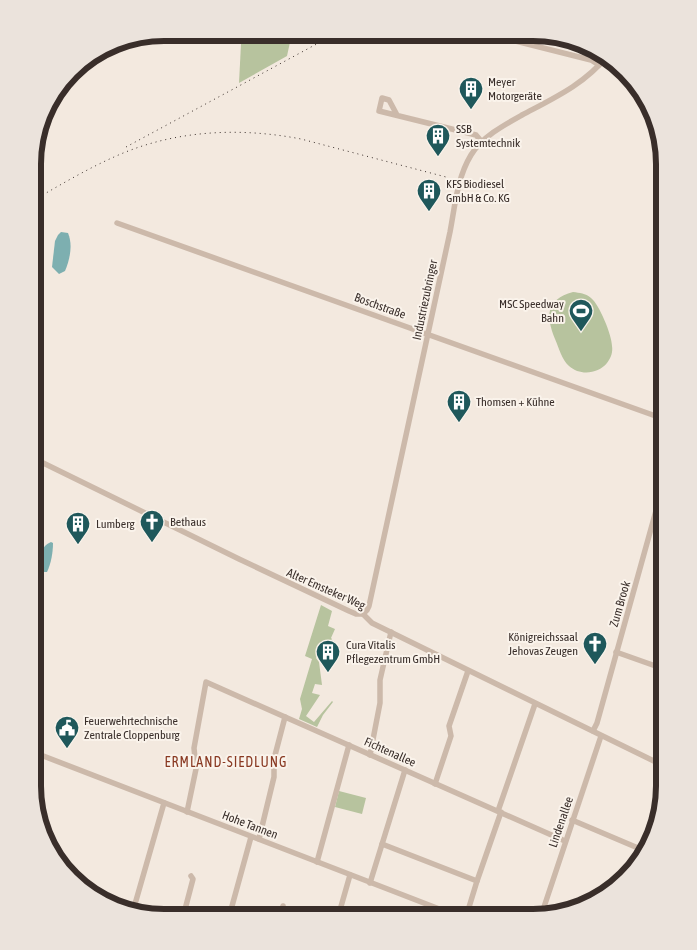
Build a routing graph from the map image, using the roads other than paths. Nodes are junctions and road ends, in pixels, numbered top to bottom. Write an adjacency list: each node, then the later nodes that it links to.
1 (513, 41): 3 (street)
2 (601, 62): 3 (street, Industriezubringer)
3 (599, 65): 5 (street, Industriezubringer)
4 (397, 115): 5 (street)
5 (482, 142): 7 (street, Industriezubringer)
6 (117, 223): 7 (street, Boschstraße)
7 (428, 334): 8 (street, Boschstraße); 11 (street, Industriezubringer)
8 (656, 416)
9 (41, 462): 11 (street, Alter Emsteker Weg)
10 (655, 512): 13 (street, Zum Brook)
11 (363, 614): 12 (street, Alter Emsteker Weg)
12 (391, 632): 15 (street, Alter Emsteker Weg); 22 (street)
13 (616, 652): 14 (street); 18 (street, Zum Brook)
14 (655, 666)
15 (468, 671): 16 (street, Alter Emsteker Weg); 25 (street)
16 (535, 704): 18 (street, Alter Emsteker Weg); 28 (street)
17 (285, 717): 20 (street, Fichtenallee); 27 (street, Fichtenallee); 31 (street)
18 (593, 731): 19 (street, Alter Emsteker Weg)
19 (601, 736): 23 (street, Alter Emsteker Weg); 29 (street, Lindenallee)
20 (349, 745): 22 (street, Fichtenallee); 35 (street)
21 (41, 755): 26 (street, Hohe Tannen)
22 (370, 755): 24 (street, Fichtenallee)
23 (655, 762)
24 (405, 770): 25 (street, Fichtenallee); 33 (street)
25 (435, 784): 28 (street, Fichtenallee)
26 (164, 803): 27 (street, Hohe Tannen); 40 (street)
27 (187, 812): 30 (street, Hohe Tannen)
28 (499, 812): 32 (street, Fichtenallee); 38 (street)
29 (572, 820): 32 (street, Lindenallee); 34 (street)
30 (251, 837): 31 (street, Hohe Tannen); 44 (street)
31 (259, 839): 35 (street, Hohe Tannen)
32 (565, 841): 42 (street, Lindenallee)
33 (382, 844): 38 (street); 39 (street)
34 (638, 848)
35 (317, 862): 36 (street, Hohe Tannen)
36 (350, 875): 39 (street, Hohe Tannen); 46 (street)
37 (191, 876): 43 (street)
38 (477, 881): 48 (street)
39 (370, 883): 47 (street, Hohe Tannen)
40 (135, 906)
41 (283, 906): 45 (street)
42 (543, 908)
43 (185, 909)
44 (232, 909)
45 (282, 909)
46 (340, 909)
47 (430, 909)
48 (468, 909)

